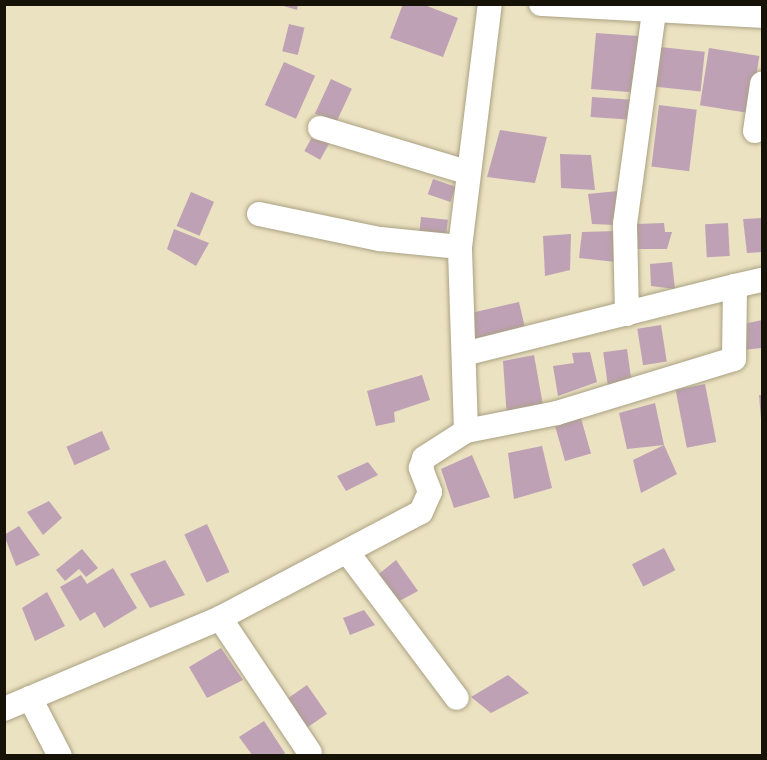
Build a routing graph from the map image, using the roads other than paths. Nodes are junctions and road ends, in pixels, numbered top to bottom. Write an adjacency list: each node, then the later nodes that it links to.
1 (490, 4): 8 (street)
2 (541, 4): 3 (street)
3 (654, 13): 4 (street); 13 (street)
4 (762, 16)
5 (762, 84): 7 (street)
6 (320, 128): 8 (street)
7 (755, 131)
8 (466, 172): 10 (street)
9 (259, 214): 10 (street)
10 (460, 247): 14 (street)
11 (762, 280): 12 (street)
12 (735, 286): 13 (street); 15 (street)
13 (627, 314): 14 (street)
14 (465, 354): 15 (street)
15 (466, 431): 16 (street)
16 (348, 553): 17 (street); 19 (street)
17 (220, 618): 18 (street); 21 (street)
18 (30, 698): 20 (street); 22 (street)
19 (457, 698)
20 (4, 709)
21 (310, 753)
22 (60, 756)

